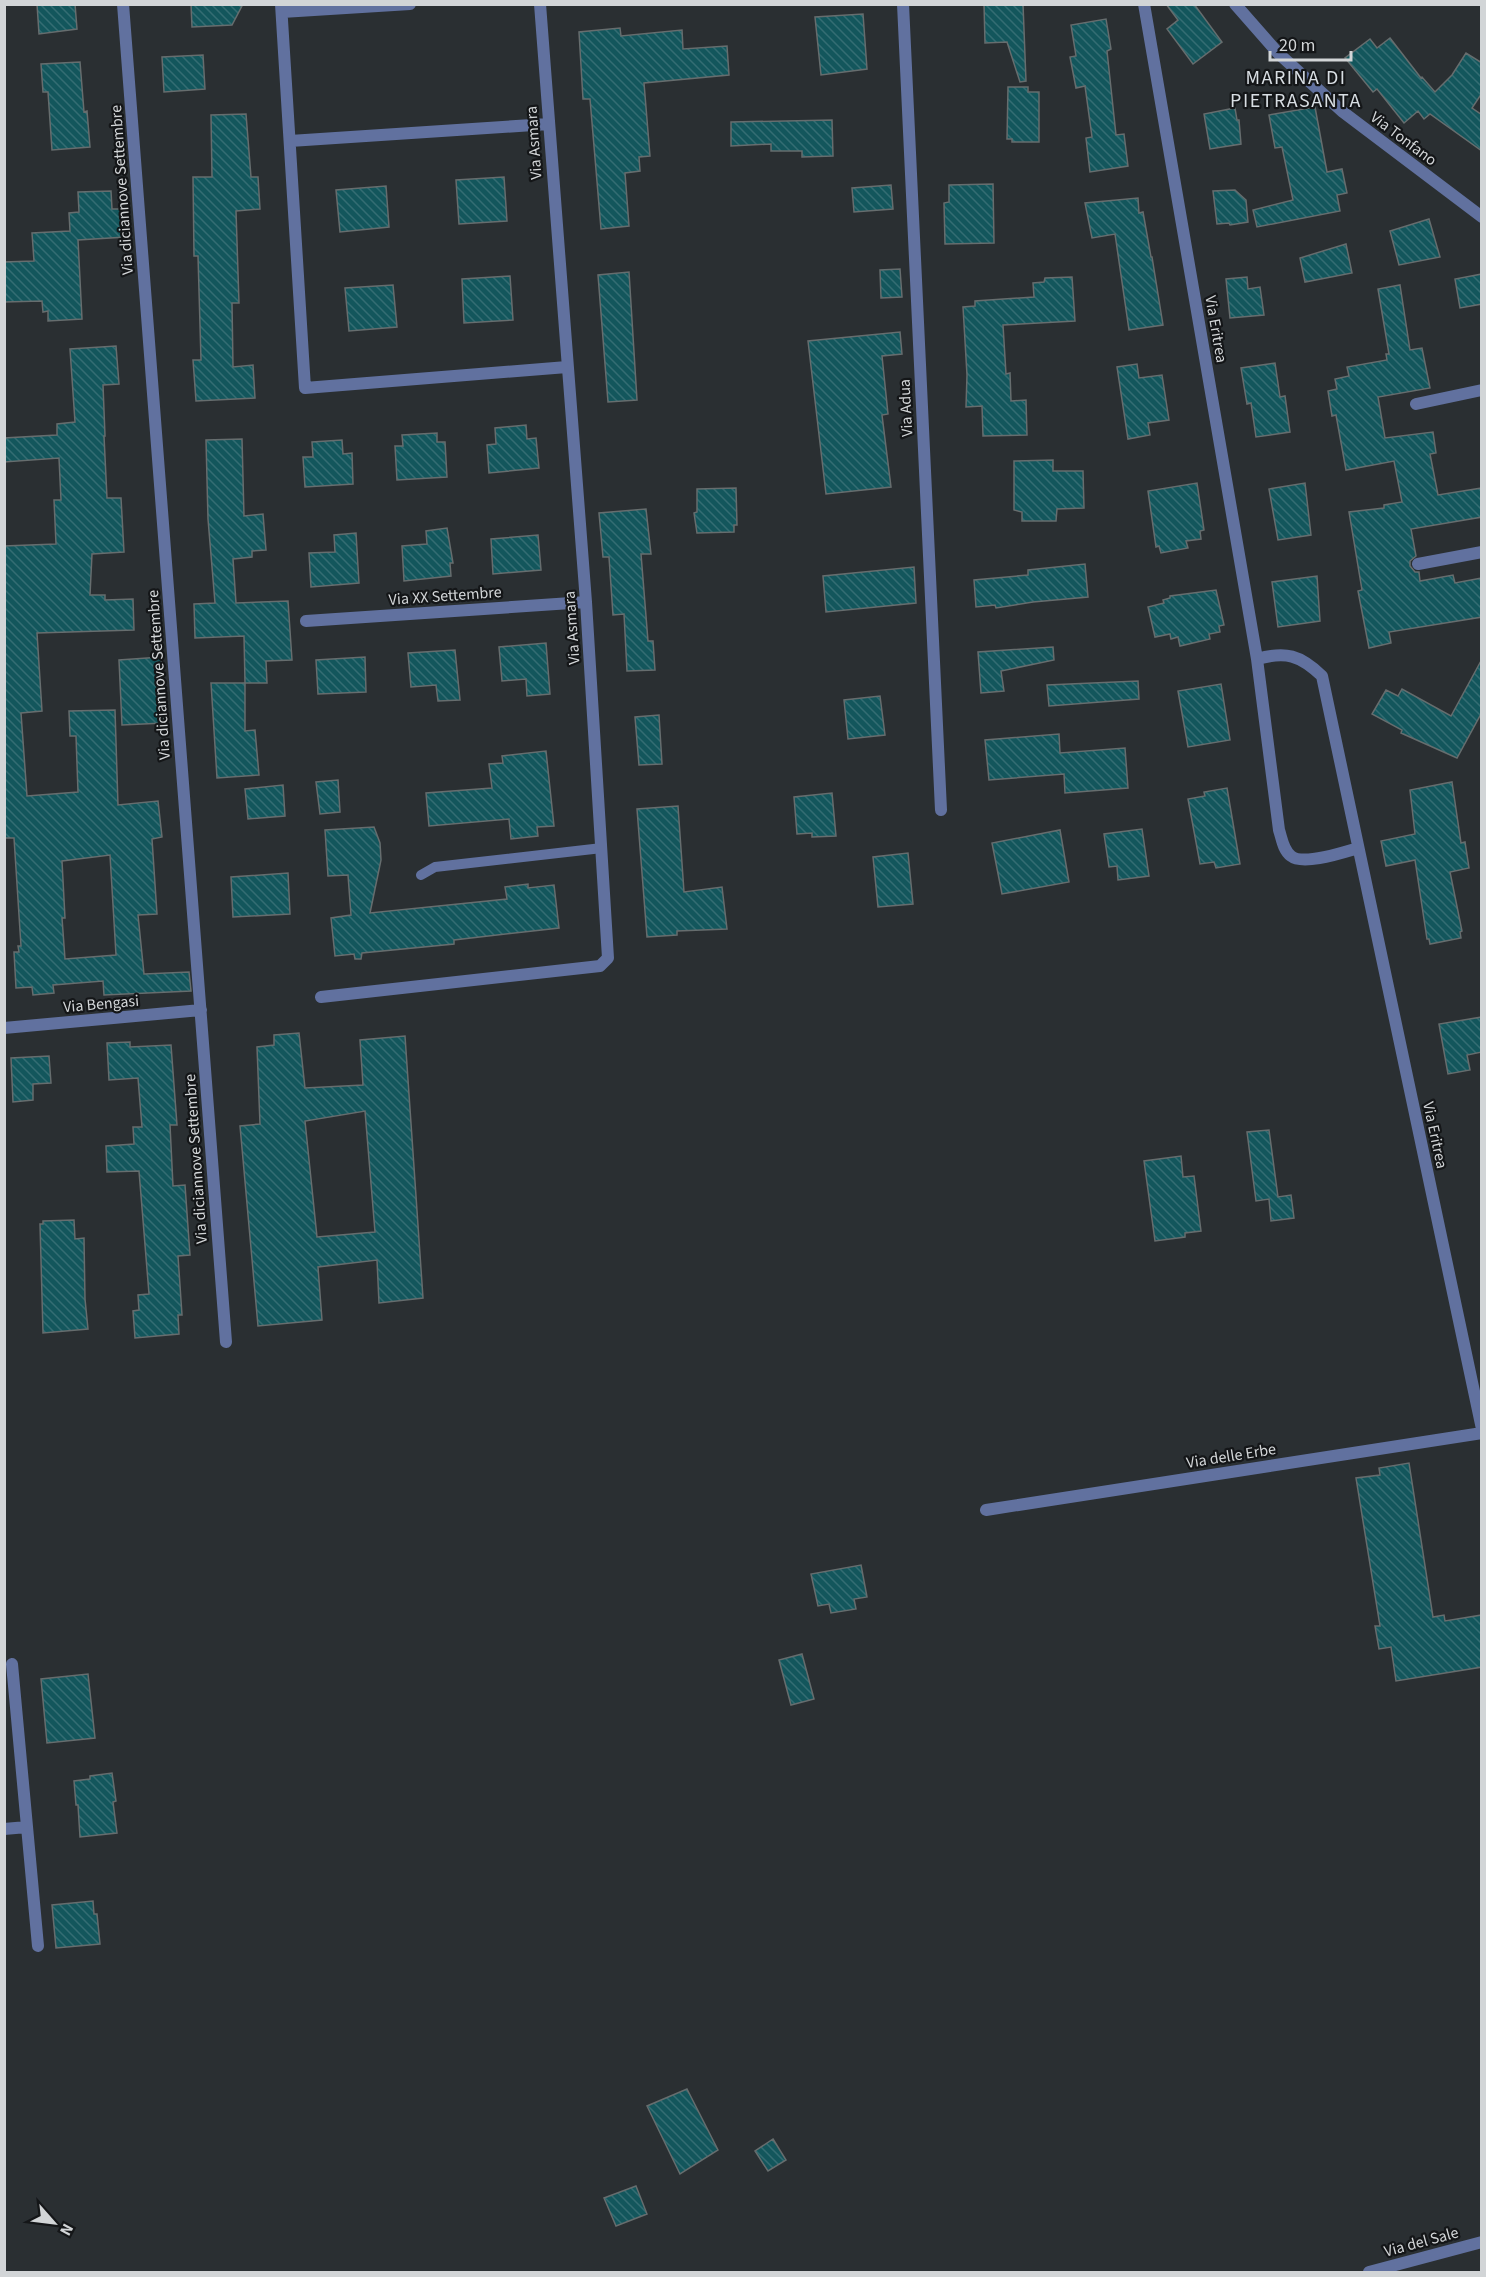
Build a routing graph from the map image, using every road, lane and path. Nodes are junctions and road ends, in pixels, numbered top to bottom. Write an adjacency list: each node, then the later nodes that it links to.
1 (123, 4): 24 (street, Via diciannove Settembre)
2 (410, 4): 7 (street)
3 (540, 4): 8 (street, Via Asmara)
4 (903, 4): 19 (street, Via Adua)
5 (1144, 4): 18 (street, Via Eritrea)
6 (1235, 4): 10 (street, Via Tonfano)
7 (281, 8): 9 (street)
8 (548, 124): 9 (street); 11 (street, Via Asmara)
9 (290, 141): 11 (street)
10 (1482, 217)
11 (567, 368): 16 (street, Via Asmara)
12 (1482, 390): 13 (street)
13 (1416, 404)
14 (1482, 552): 15 (street)
15 (1418, 564)
16 (586, 602): 17 (street, Via XX Settembre); 20 (street, Via Asmara)
17 (306, 621)
18 (1257, 658): 21 (street, Via Eritrea); 21 (street, Via Eritrea)
19 (941, 810)
20 (602, 848): 22 (lane); 23 (street, Via Asmara)
21 (1358, 848): 27 (street, Via Eritrea)
22 (421, 875)
23 (321, 997)
24 (201, 1010): 25 (street, Via Bengasi); 26 (street, Via diciannove Settembre)
25 (4, 1028)
26 (226, 1342)
27 (1482, 1431): 28 (street, Via delle Erbe)
28 (986, 1510)
29 (12, 1664): 30 (street)
30 (27, 1827): 31 (street); 32 (street)
31 (4, 1829)
32 (38, 1946)
33 (1482, 2242): 34 (street, Via del Sale)
34 (1369, 2272)

